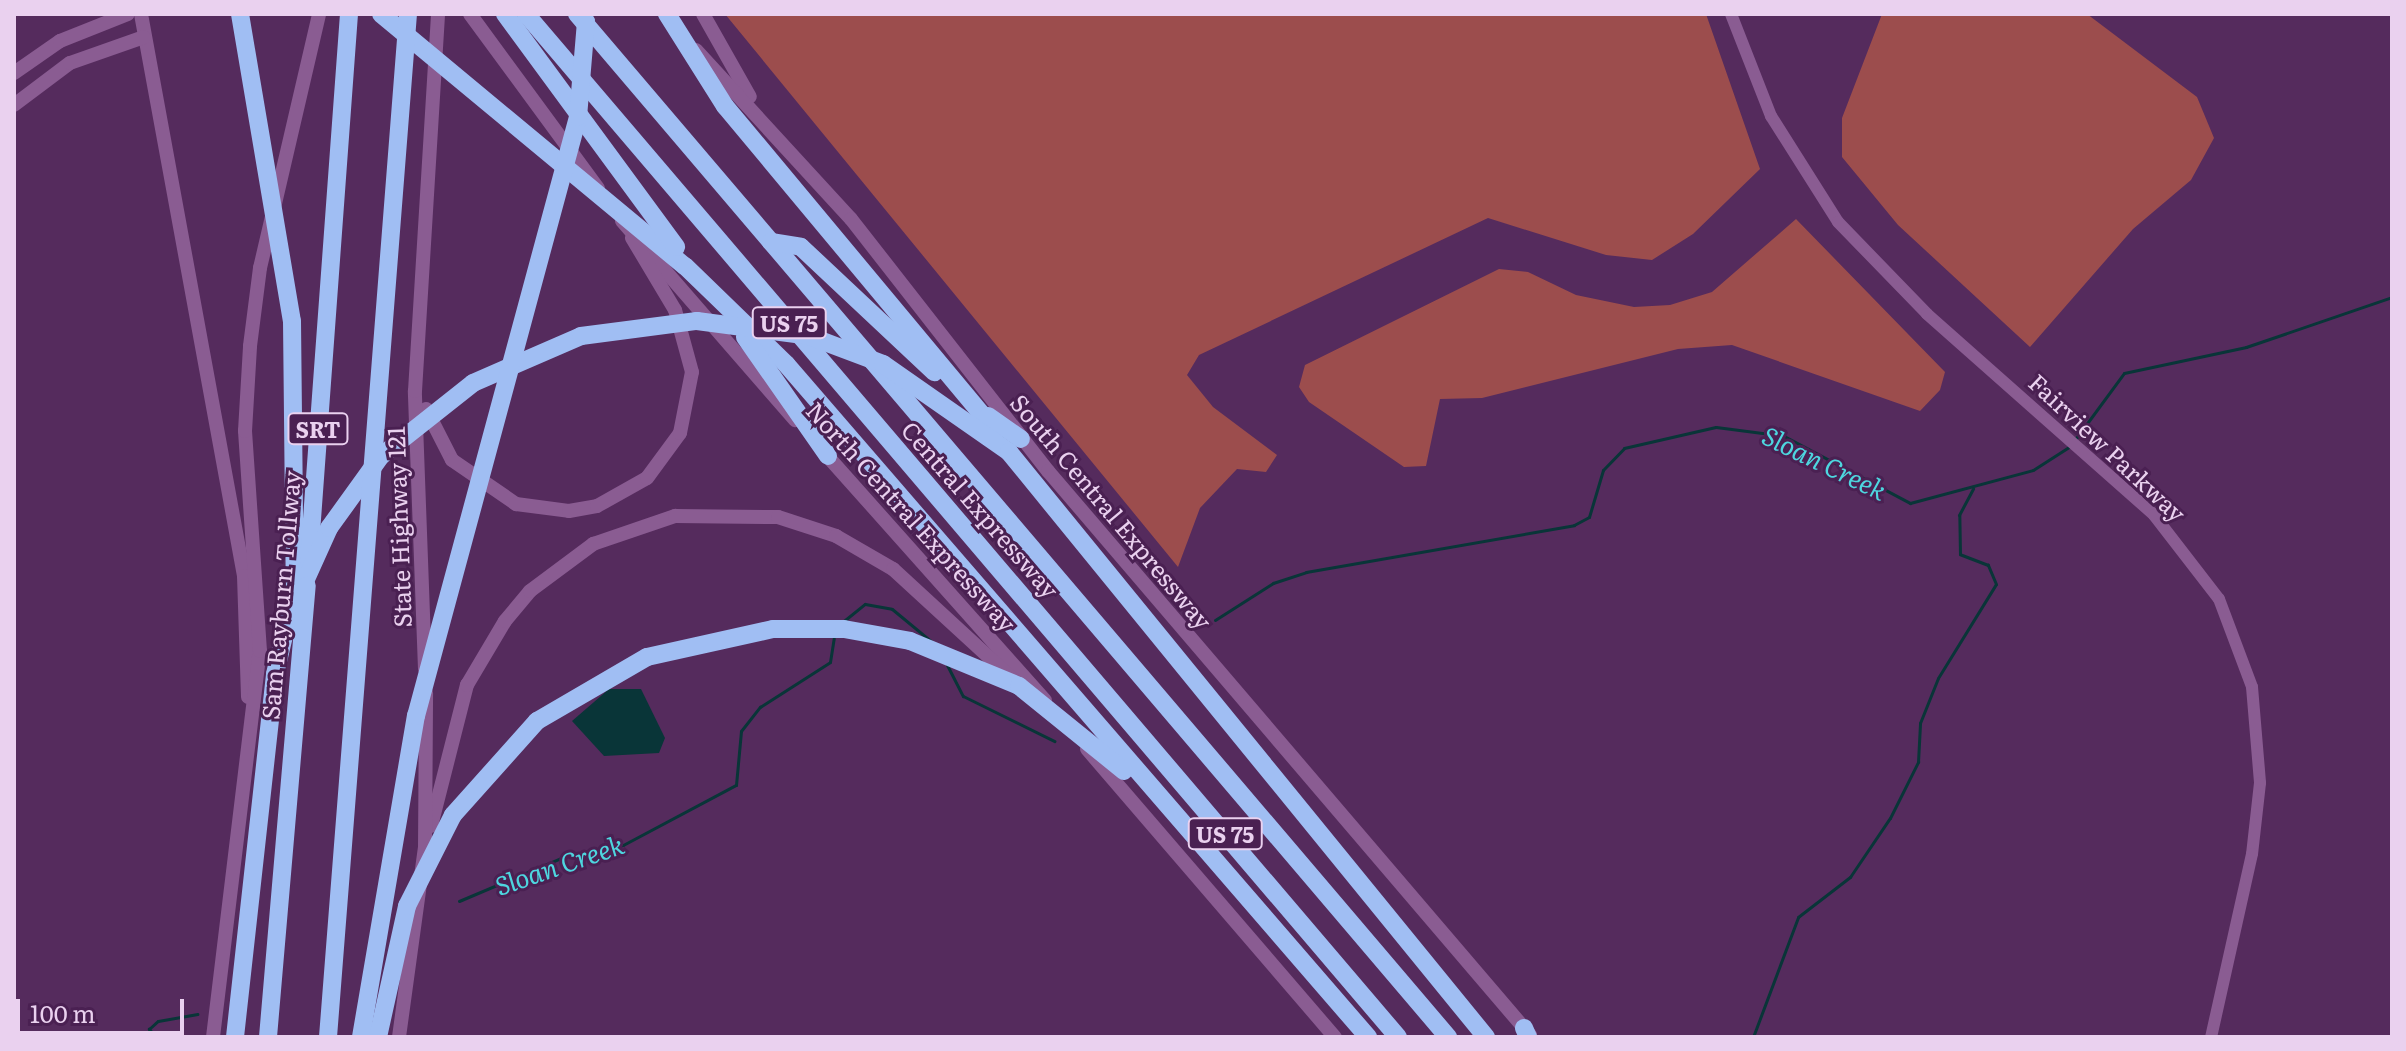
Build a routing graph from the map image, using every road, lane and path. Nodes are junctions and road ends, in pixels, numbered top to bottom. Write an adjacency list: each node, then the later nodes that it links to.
1 (128, 14): 19 (main road)
2 (141, 14): 18 (main road)
3 (240, 14): 27 (highway)
4 (319, 14): 29 (main road)
5 (349, 14): 27 (highway, Sam Rayburn Tollway / SRT)
6 (381, 14): 30 (highway)
7 (438, 14): 24 (main road, State Highway 121)
8 (470, 14): 22 (main road, North Central Expressway)
9 (505, 14): 26 (highway)
10 (526, 14): 42 (highway, Central Expressway / US 75)
11 (577, 14): 23 (highway, Central Expressway / US 75)
12 (586, 14): 37 (highway)
13 (659, 14): 21 (main road, South Central Expressway)
14 (667, 14): 25 (highway)
15 (703, 14): 21 (main road)
16 (1731, 14): 45 (street, Fairview Parkway)
17 (408, 18): 36 (highway, SRT)
18 (144, 37): 20 (main road); 29 (main road)
19 (14, 73)
20 (14, 105)
21 (762, 118): 25 (main road, South Central Expressway)
22 (629, 230): 24 (main road); 26 (main road, North Central Expressway)
23 (771, 242): 25 (highway); 43 (highway, Central Expressway / US 75)
24 (415, 391): 31 (main road, State Highway 121)
25 (1015, 446): 32 (main road, South Central Expressway); 34 (highway); 44 (highway)
26 (828, 456): 28 (main road, North Central Expressway)
27 (296, 694): 35 (highway, Sam Rayburn Tollway / SRT)
28 (1082, 742): 31 (main road); 40 (main road, North Central Expressway)
29 (243, 801): 33 (main road)
30 (1177, 819): 38 (highway); 41 (highway)
31 (425, 848): 39 (main road, State Highway 121)
32 (1528, 1034)
33 (213, 1037)
34 (235, 1037)
35 (268, 1037)
36 (328, 1037)
37 (361, 1037)
38 (378, 1037)
39 (399, 1037)
40 (1335, 1037)
41 (1368, 1037)
42 (1398, 1037)
43 (1448, 1037)
44 (1486, 1037)
45 (2211, 1037)

